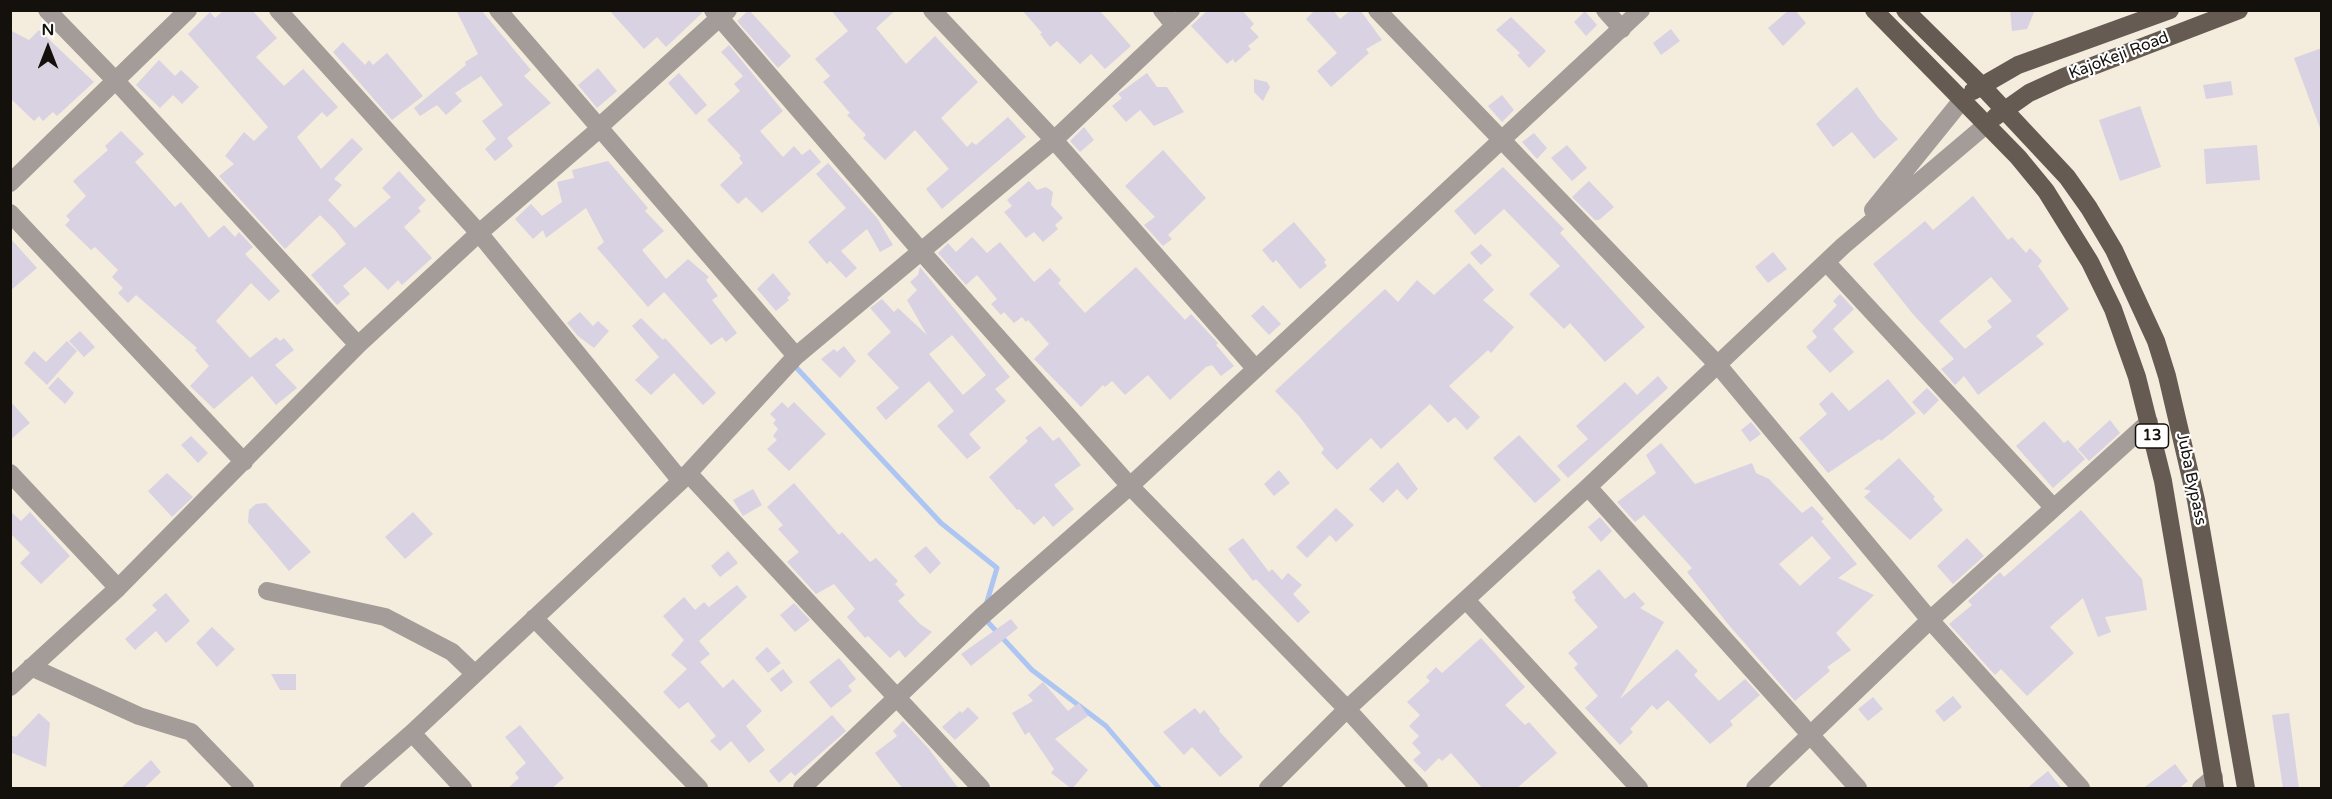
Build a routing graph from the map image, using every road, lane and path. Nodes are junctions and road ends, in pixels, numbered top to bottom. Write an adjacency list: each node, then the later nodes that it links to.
1 (46, 10): 18 (street)
2 (188, 10): 18 (street)
3 (278, 10): 28 (street)
4 (498, 10): 23 (street)
5 (932, 10): 24 (street)
6 (1162, 10): 16 (street)
7 (1191, 10): 16 (street)
8 (1377, 10): 25 (street)
9 (1605, 10): 17 (street)
10 (1641, 10): 17 (street)
11 (1875, 10): 20 (main road)
12 (1905, 10): 19 (main road)
13 (2170, 10): 19 (main road, KajoKeji Road)
14 (2239, 10): 21 (main road, KajoKeji Road)
15 (720, 13): 23 (street); 30 (street)
16 (1174, 25): 24 (street)
17 (1622, 29): 25 (street)
18 (115, 80): 26 (street); 32 (street)
19 (1980, 84): 20 (main road, KajoKeji Road); 21 (main road, Juba Bypass)
20 (1962, 100): 22 (main road, Juba Bypass); 29 (street)
21 (2004, 110): 22 (main road, KajoKeji Road); 68 (main road, Juba Bypass)
22 (1987, 124): 29 (street); 36 (main road, Juba Bypass / 13)
23 (598, 127): 28 (street); 33 (street)
24 (1054, 140): 30 (street); 35 (street)
25 (1501, 142): 34 (street); 35 (street)
26 (10, 183)
27 (10, 213): 37 (street)
28 (479, 233): 32 (street); 39 (street)
29 (1843, 246): 31 (street)
30 (920, 250): 33 (street); 40 (street)
31 (1827, 263): 34 (street); 42 (street)
32 (358, 345): 37 (street)
33 (796, 356): 39 (street)
34 (1718, 365): 41 (street); 47 (street)
35 (1255, 368): 40 (street)
36 (2149, 422): 42 (street); 55 (main road, Juba Bypass / 13)
37 (244, 462): 43 (street)
38 (10, 473): 43 (street)
39 (684, 477): 46 (street); 51 (street)
40 (1130, 486): 51 (street); 52 (street)
41 (1588, 487): 45 (street); 54 (street)
42 (2053, 507): 47 (street)
43 (118, 588): 48 (street)
44 (267, 591): 49 (street)
45 (1466, 600): 52 (street); 64 (street)
46 (534, 618): 49 (street); 59 (street)
47 (1930, 620): 54 (street); 67 (street)
48 (31, 667): 50 (street); 56 (street)
49 (475, 674): 53 (street)
50 (10, 687)
51 (898, 699): 60 (street); 61 (street)
52 (1347, 709): 62 (street); 63 (street)
53 (412, 733): 57 (street); 58 (street)
54 (1811, 736): 65 (street); 66 (street)
55 (2210, 785)
56 (245, 789)
57 (349, 789)
58 (463, 789)
59 (699, 789)
60 (802, 789)
61 (981, 789)
62 (1268, 789)
63 (1419, 789)
64 (1639, 789)
65 (1755, 789)
66 (1858, 789)
67 (2081, 789)
68 (2246, 789)

